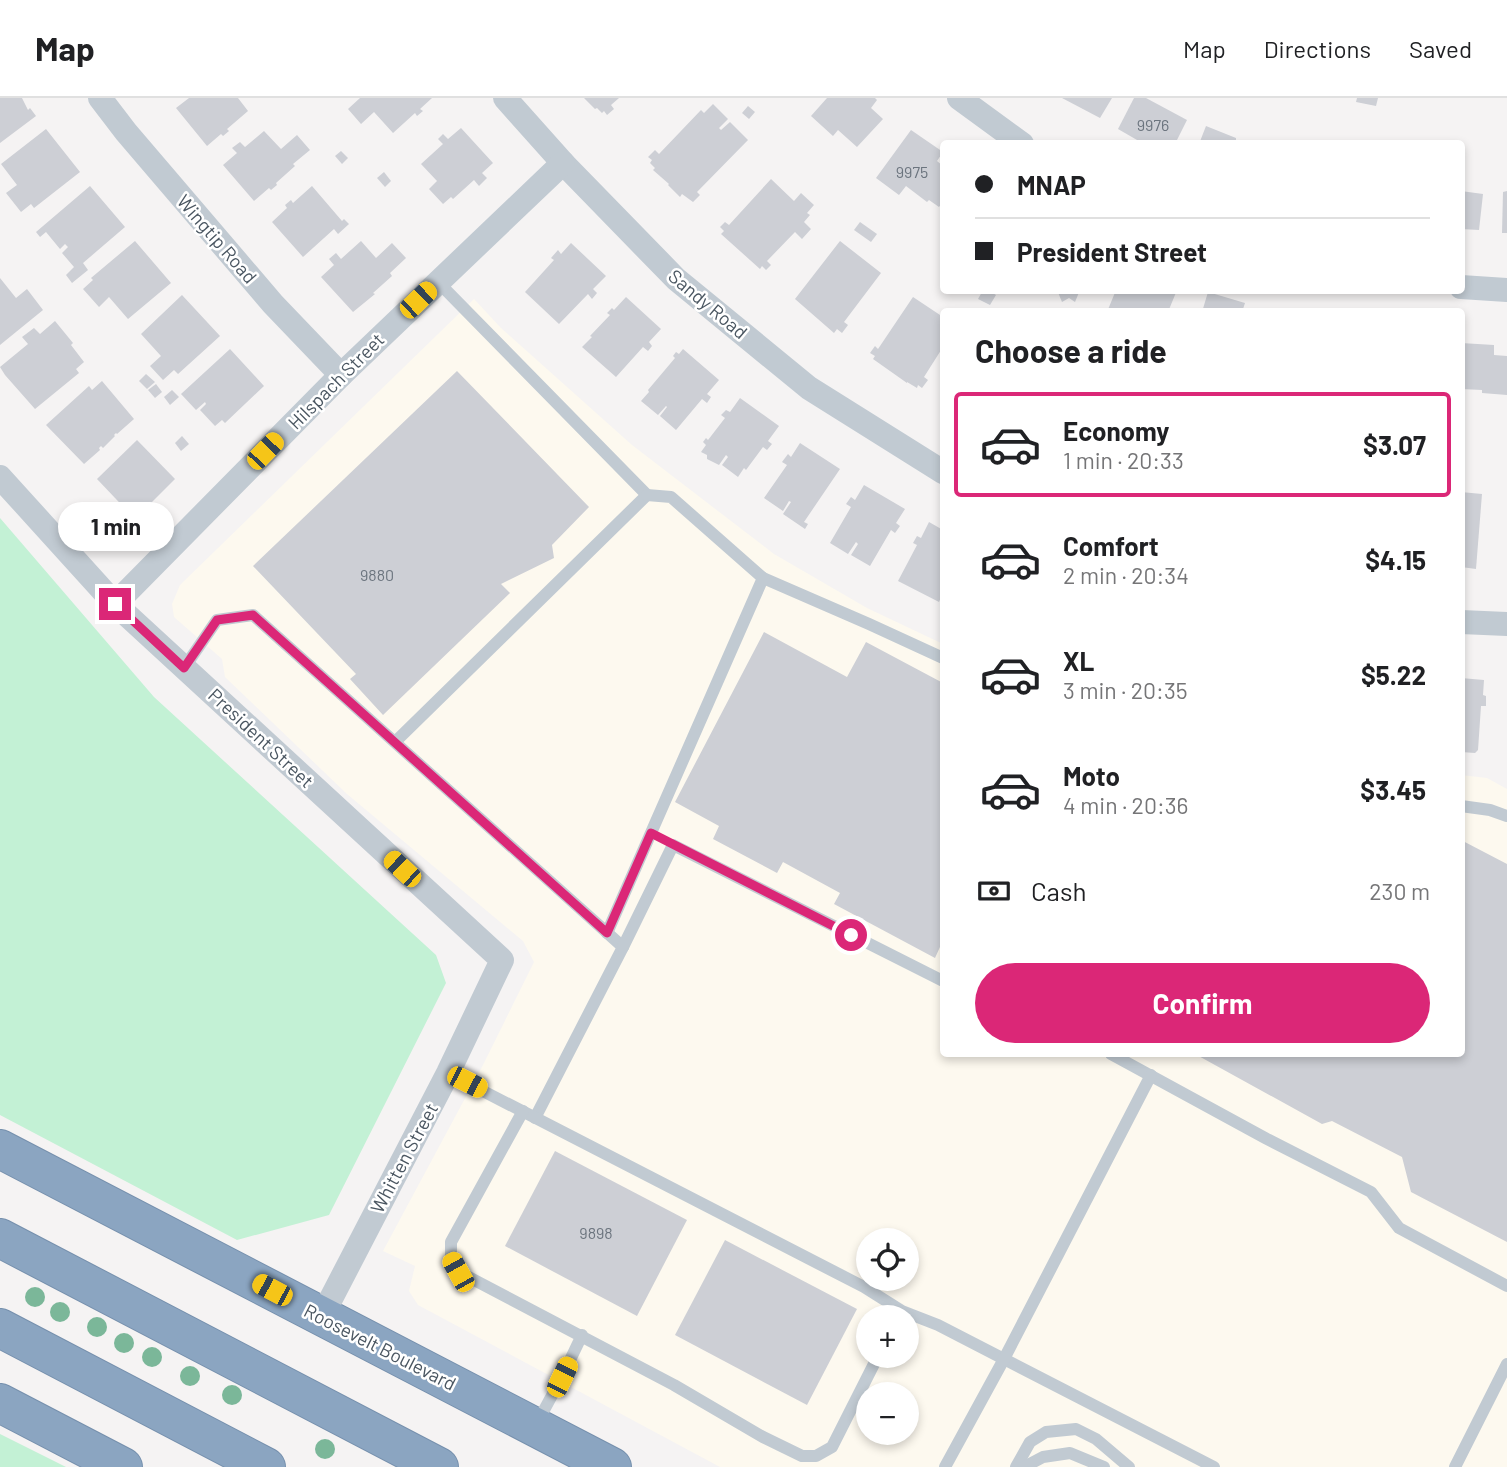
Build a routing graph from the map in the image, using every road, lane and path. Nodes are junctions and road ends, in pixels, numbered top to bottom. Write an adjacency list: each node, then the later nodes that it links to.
1 (100, 98): 9 (street, Wingtip Road)
2 (505, 98): 5 (street, Sandy Road)
3 (959, 98): 4 (street)
4 (1017, 140)
5 (563, 163): 6 (street, Hilspach Street); 10 (street, Sandy Road)
6 (438, 282): 9 (street, Hilspach Street); 12 (lane)
7 (1465, 287): 8 (street)
8 (1507, 290)
9 (341, 375): 14 (street, Hilspach Street)
10 (940, 470)
11 (0, 477): 14 (street, President Street)
12 (648, 495): 13 (lane); 19 (lane)
13 (763, 578): 17 (lane); 22 (lane)
14 (115, 604): 18 (street, President Street)
15 (1465, 622): 16 (street)
16 (1507, 624)
17 (940, 657)
18 (184, 668): 19 (lane); 26 (street, President Street)
19 (395, 742): 24 (lane)
20 (1465, 807): 21 (lane)
21 (1507, 816)
22 (651, 833): 23 (lane); 24 (lane)
23 (673, 845): 25 (lane); 27 (lane)
24 (607, 933): 25 (lane)
25 (623, 947): 32 (lane)
26 (502, 960): 29 (street, Whitten Street)
27 (940, 979)
28 (1117, 1057): 30 (lane)
29 (448, 1073): 31 (lane); 37 (street, Whitten Street)
30 (1151, 1075): 35 (lane); 41 (lane)
31 (523, 1111): 32 (lane); 40 (lane)
32 (536, 1118): 36 (lane)
33 (0, 1149): 37 (highway, Roosevelt Boulevard)
34 (0, 1238): 48 (highway)
35 (1507, 1286)
36 (888, 1305)
37 (322, 1316): 45 (highway, Roosevelt Boulevard)
38 (919, 1320): 41 (lane)
39 (0, 1328): 47 (highway)
40 (582, 1335): 43 (lane); 45 (lane)
41 (1004, 1359): 50 (lane); 55 (lane)
42 (1507, 1364): 56 (lane)
43 (872, 1368)
44 (0, 1403): 46 (highway)
45 (535, 1426): 49 (highway, Roosevelt Boulevard)
46 (124, 1467)
47 (266, 1467)
48 (439, 1467)
49 (612, 1467)
50 (945, 1467)
51 (1016, 1467): 54 (lane)
52 (1024, 1467): 53 (lane)
53 (1104, 1467)
54 (1129, 1467)
55 (1214, 1467)
56 (1455, 1467)

